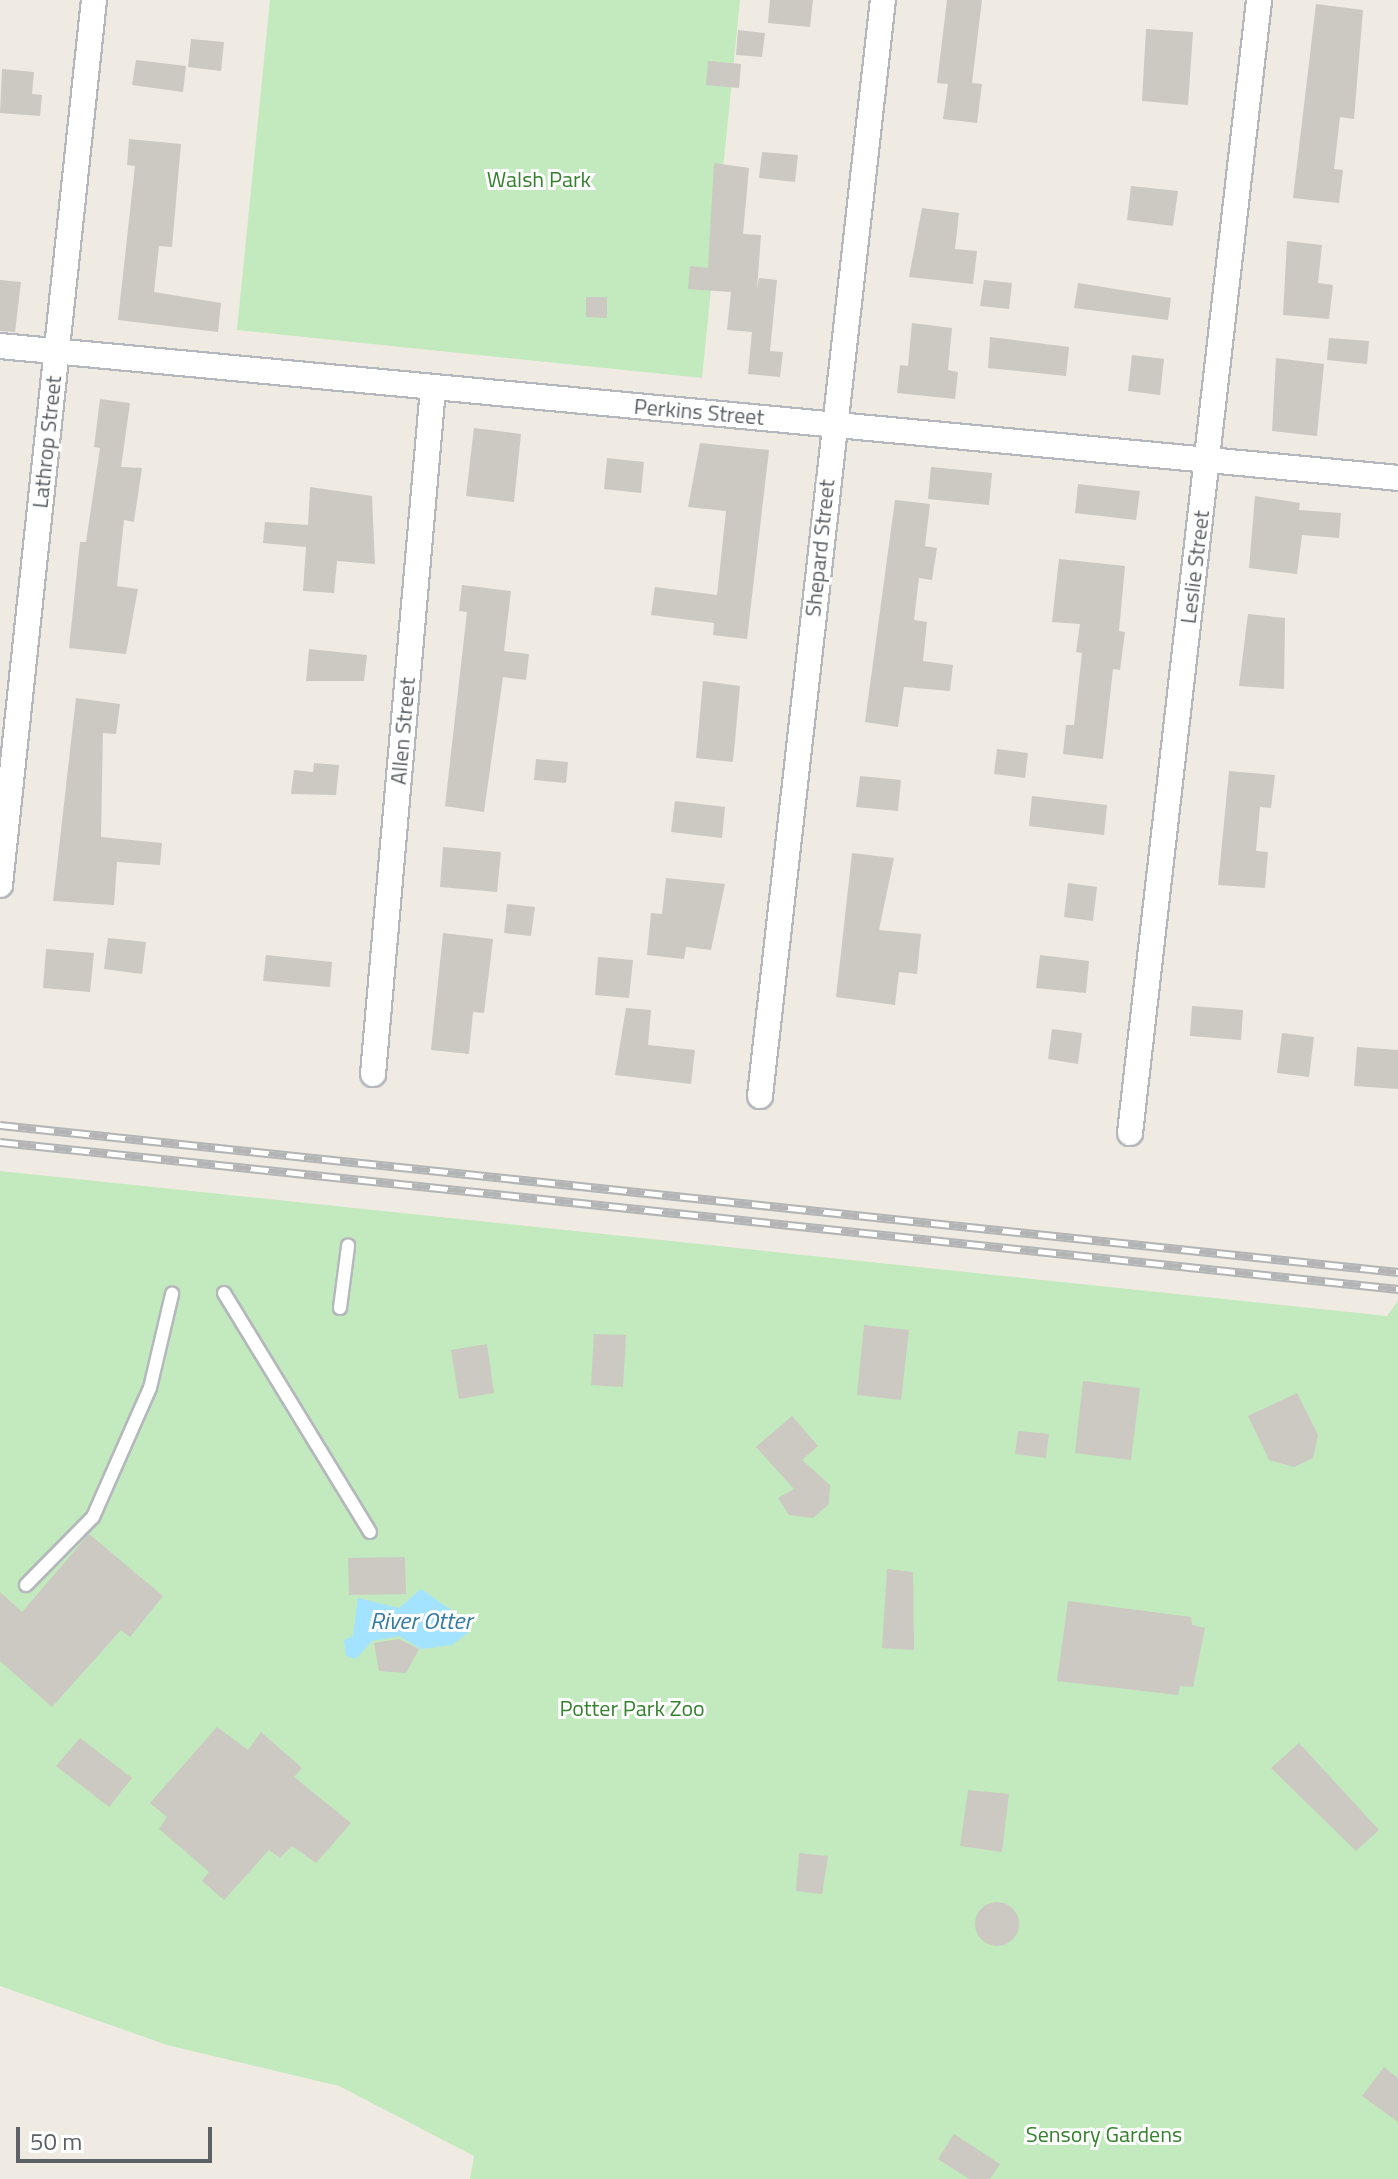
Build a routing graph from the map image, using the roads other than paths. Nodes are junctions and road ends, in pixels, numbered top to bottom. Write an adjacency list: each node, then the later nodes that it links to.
1 (94, 0): 5 (street, Lathrop Street)
2 (883, 0): 7 (street, Shepard Street)
3 (1259, 0): 8 (street, Leslie Street)
4 (0, 346): 5 (street, Perkins Street)
5 (56, 351): 6 (street, Perkins Street); 10 (street, Lathrop Street)
6 (433, 388): 7 (street, Perkins Street); 11 (street, Allen Street)
7 (834, 425): 8 (street, Perkins Street); 12 (street, Shepard Street)
8 (1207, 460): 9 (street, Perkins Street); 13 (street, Leslie Street)
9 (1398, 478)
10 (0, 885)
11 (373, 1074)
12 (760, 1096)
13 (1130, 1133)
14 (348, 1246): 17 (lane)
15 (224, 1293): 18 (lane)
16 (172, 1294): 19 (lane)
17 (340, 1308)
18 (370, 1532)
19 (26, 1585)

